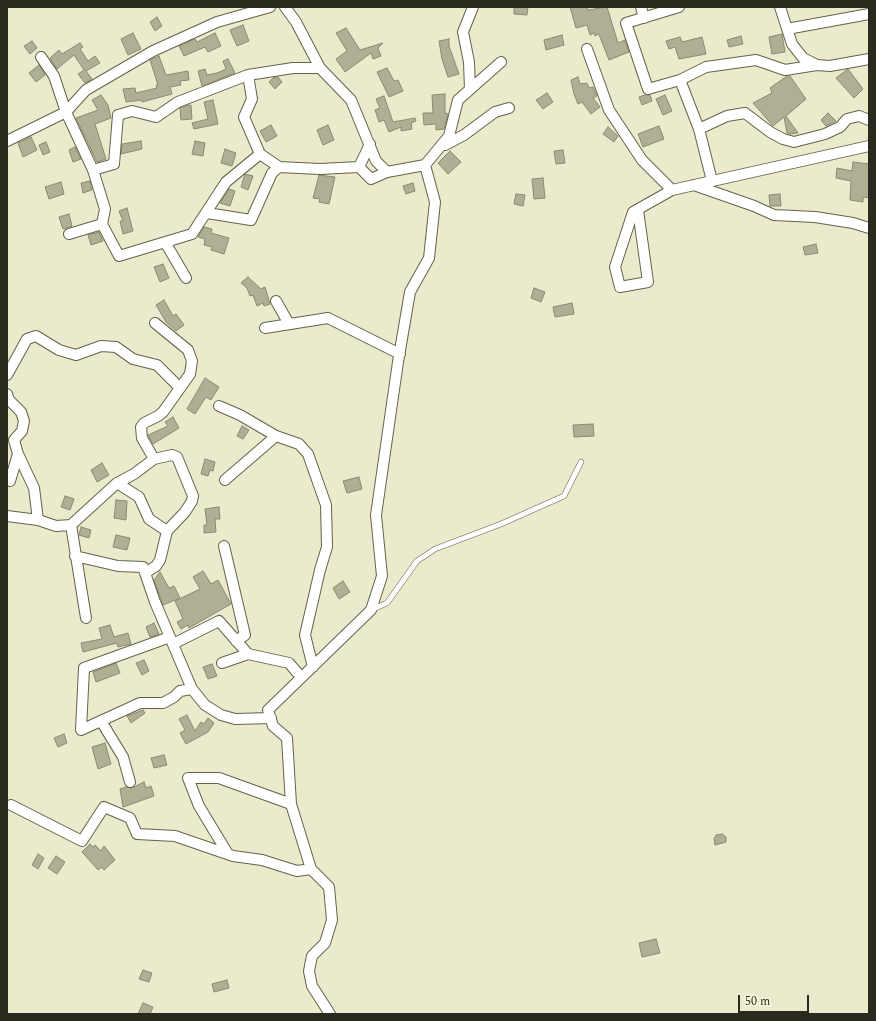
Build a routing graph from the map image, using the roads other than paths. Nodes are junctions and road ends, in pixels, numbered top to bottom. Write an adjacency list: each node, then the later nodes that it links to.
1 (270, 7): 20 (street)
2 (284, 7): 15 (street)
3 (474, 7): 18 (street)
4 (641, 7): 8 (street)
5 (679, 7): 8 (street)
6 (780, 7): 9 (street)
7 (869, 14): 9 (street)
8 (644, 18): 17 (street)
9 (787, 29): 14 (street)
10 (587, 49): 35 (street)
11 (42, 57): 20 (street)
12 (869, 59): 14 (street)
13 (501, 62): 18 (street)
14 (817, 65): 17 (street)
15 (320, 68): 16 (street); 24 (street)
16 (248, 75): 27 (street); 31 (street)
17 (680, 80): 22 (street)
18 (470, 89): 26 (street)
19 (509, 108): 26 (street)
20 (66, 112): 23 (street); 31 (street)
21 (869, 120): 22 (street)
22 (699, 129): 33 (street)
23 (7, 141)
24 (370, 144): 30 (street); 32 (street)
25 (869, 146): 33 (street)
26 (440, 148): 28 (street)
27 (260, 154): 29 (street); 37 (street)
28 (425, 165): 32 (street); 47 (street)
29 (279, 167): 30 (street); 37 (street)
30 (359, 167): 32 (street)
31 (93, 170): 38 (street)
32 (387, 172)
33 (712, 181): 34 (street)
34 (694, 185): 35 (street); 39 (street)
35 (672, 190): 36 (street)
36 (638, 210): 36 (street)
37 (207, 213): 41 (street)
38 (102, 224): 40 (street); 41 (street)
39 (869, 228)
40 (69, 234)
41 (165, 242): 42 (street)
42 (186, 278)
43 (276, 301): 45 (street)
44 (155, 324): 49 (street)
45 (289, 324): 46 (street); 47 (street)
46 (265, 328)
47 (400, 354): 66 (street)
48 (7, 375): 49 (street)
49 (180, 388): 54 (street)
50 (7, 394): 53 (street)
51 (219, 406): 52 (street)
52 (276, 436): 56 (street); 72 (street)
53 (18, 454): 57 (street); 60 (street)
54 (154, 459): 58 (street); 62 (street)
55 (580, 462): 66 (lane)
56 (225, 480)
57 (10, 481)
58 (117, 483): 61 (street); 62 (street)
59 (7, 516): 60 (street)
60 (38, 520): 61 (street)
61 (71, 525): 64 (street)
62 (167, 531): 65 (street)
63 (224, 546): 69 (street)
64 (75, 556): 65 (street); 67 (street)
65 (145, 573): 68 (street)
66 (371, 610): 72 (street)
67 (86, 618)
68 (172, 641): 69 (street); 74 (street); 76 (street)
69 (236, 641): 70 (street)
70 (248, 654): 71 (street); 73 (street)
71 (222, 664)
72 (313, 666): 73 (street)
73 (302, 677): 75 (street)
74 (192, 689): 75 (street); 76 (street)
75 (270, 718): 78 (street)
76 (101, 721): 77 (street)
77 (130, 782)
78 (291, 804): 80 (street); 81 (street)
79 (11, 806): 80 (street)
80 (228, 854): 81 (street)
81 (311, 870): 82 (street)
82 (330, 1014)

